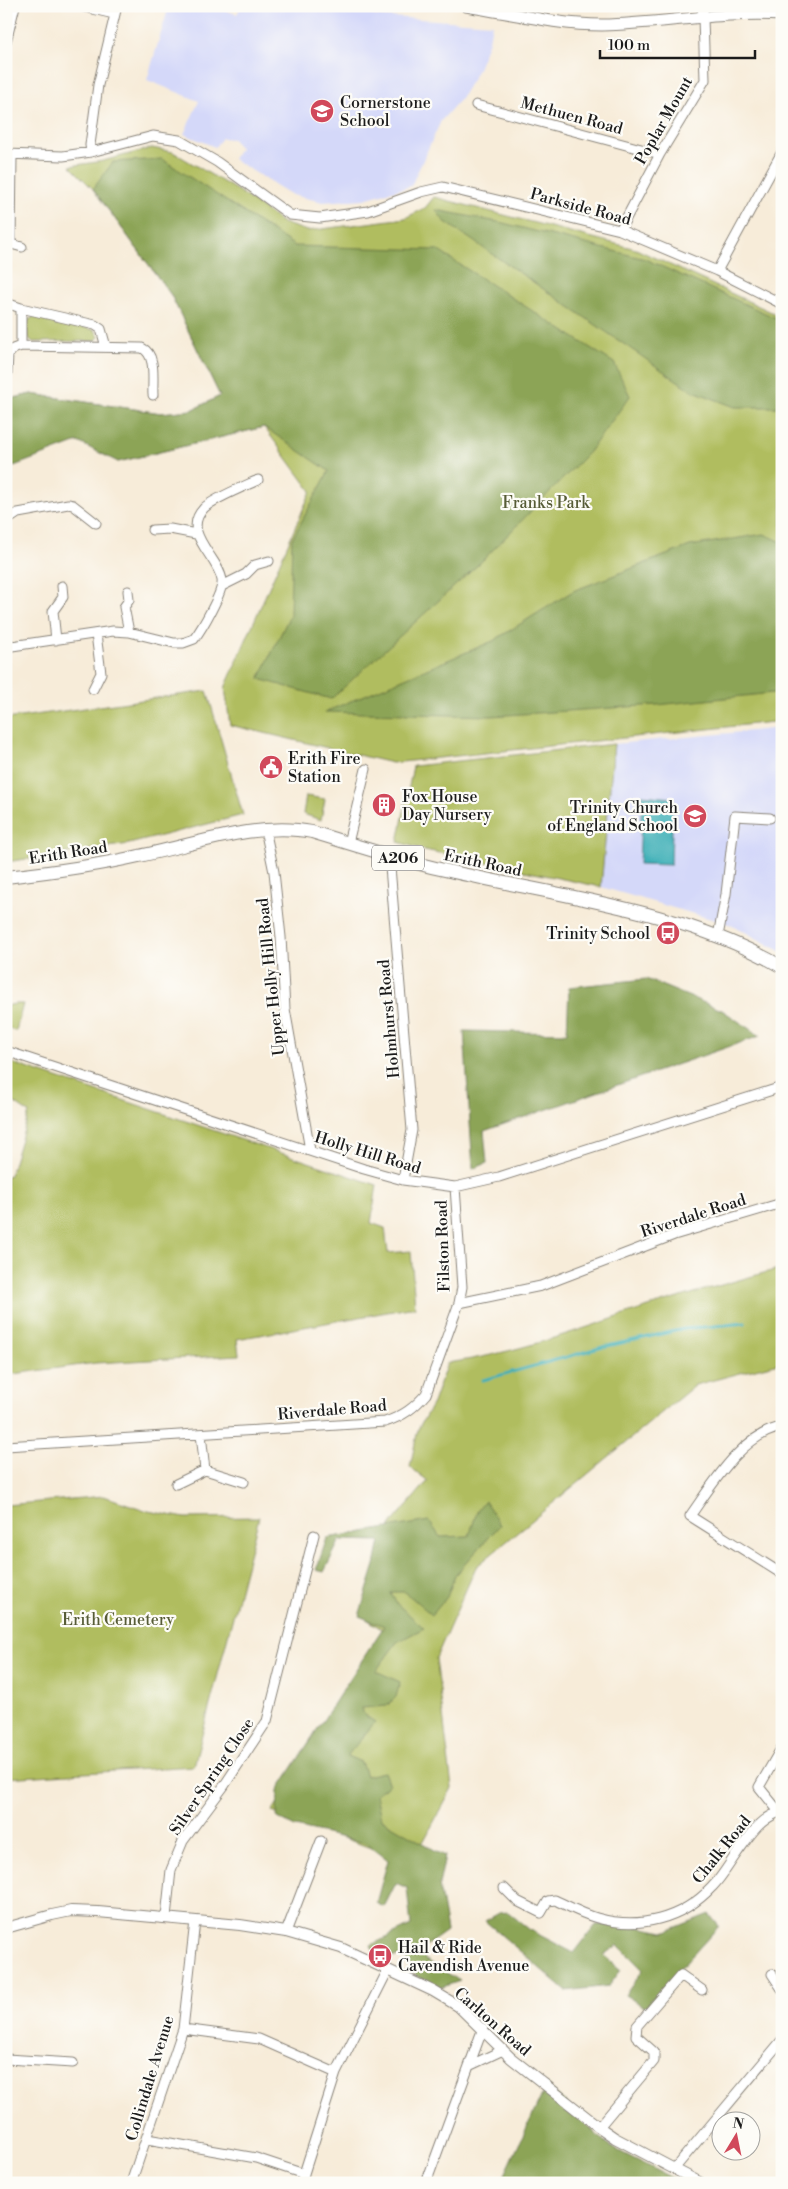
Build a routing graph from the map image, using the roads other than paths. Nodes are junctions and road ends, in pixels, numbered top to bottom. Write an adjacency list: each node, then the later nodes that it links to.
1 (15, 6): 7 (street)
2 (80, 6): 4 (street)
3 (466, 6): 5 (main road)
4 (116, 10): 9 (street)
5 (703, 14): 6 (main road); 12 (street, Poplar Mount)
6 (782, 15)
7 (6, 42)
8 (476, 105): 12 (street, Methuen Road)
9 (91, 152): 11 (street, Parkside Road); 13 (street, Parkside Road)
10 (782, 152): 15 (street)
11 (9, 154): 14 (street)
12 (660, 154): 13 (street, Poplar Mount)
13 (620, 230): 15 (street, Parkside Road)
14 (22, 247)
15 (717, 271): 17 (street, Parkside Road)
16 (6, 303): 18 (street)
17 (782, 304)
18 (21, 308): 19 (street); 20 (street)
19 (21, 346): 20 (street); 21 (street)
20 (106, 347): 22 (street)
21 (7, 374)
22 (153, 395)
23 (258, 480): 27 (street)
24 (6, 522): 25 (street)
25 (96, 523)
26 (152, 530): 27 (street)
27 (196, 534): 30 (street)
28 (269, 561): 30 (street)
29 (62, 586): 34 (street)
30 (222, 586): 32 (street)
31 (128, 591): 32 (street)
32 (129, 632): 33 (street)
33 (96, 634): 34 (street); 37 (street)
34 (56, 640): 35 (street)
35 (9, 643): 36 (street)
36 (6, 654)
37 (93, 689)
38 (366, 769): 41 (street)
39 (770, 818): 44 (street)
40 (265, 829): 41 (main road, Erith Road / A206); 43 (main road, Erith Road / A206); 48 (street, Upper Holly Hill Road)
41 (348, 843): 42 (main road, Erith Road / A206)
42 (389, 855): 44 (main road, Erith Road / A206); 49 (street, Holmhurst Road)
43 (6, 877)
44 (718, 936): 45 (main road, Erith Road / A206)
45 (782, 967)
46 (6, 1051): 48 (street, Holly Hill Road)
47 (782, 1087): 50 (street, Holly Hill Road)
48 (310, 1150): 49 (street, Holly Hill Road)
49 (403, 1180): 50 (street, Holly Hill Road)
50 (455, 1187): 52 (street, Filston Road)
51 (782, 1203): 52 (street, Riverdale Road)
52 (459, 1303): 54 (street, Riverdale Road)
53 (782, 1427): 60 (street)
54 (202, 1434): 55 (street, Riverdale Road); 56 (street)
55 (6, 1446)
56 (205, 1470): 57 (street); 58 (street)
57 (244, 1482)
58 (176, 1484)
59 (314, 1535): 65 (street, Silver Spring Close)
60 (782, 1574)
61 (782, 1747): 62 (street)
62 (779, 1815): 64 (street, Chalk Road)
63 (321, 1841): 68 (street)
64 (504, 1888)
65 (166, 1917): 66 (street, Carlton Road); 67 (street, Carlton Road)
66 (194, 1921): 68 (street, Carlton Road); 74 (street, Collindale Avenue)
67 (6, 1928)
68 (286, 1932): 69 (street, Carlton Road)
69 (388, 1970): 73 (street, Carlton Road); 80 (street)
70 (772, 1974): 71 (street)
71 (782, 1988)
72 (702, 1990): 81 (street)
73 (483, 2028): 76 (street, Carlton Road); 79 (street)
74 (183, 2029): 80 (street); 82 (street, Collindale Avenue)
75 (782, 2040): 83 (street)
76 (503, 2050): 79 (street); 81 (street, Carlton Road)
77 (6, 2059): 78 (street)
78 (73, 2063)
79 (471, 2065): 86 (street)
80 (336, 2073): 84 (street)
81 (599, 2127): 83 (street, Carlton Road)
82 (147, 2139): 84 (street); 85 (street, Collindale Avenue)
83 (674, 2169): 87 (street, Carlton Road)
84 (302, 2178)
85 (131, 2183)
86 (426, 2183)
87 (701, 2183)

